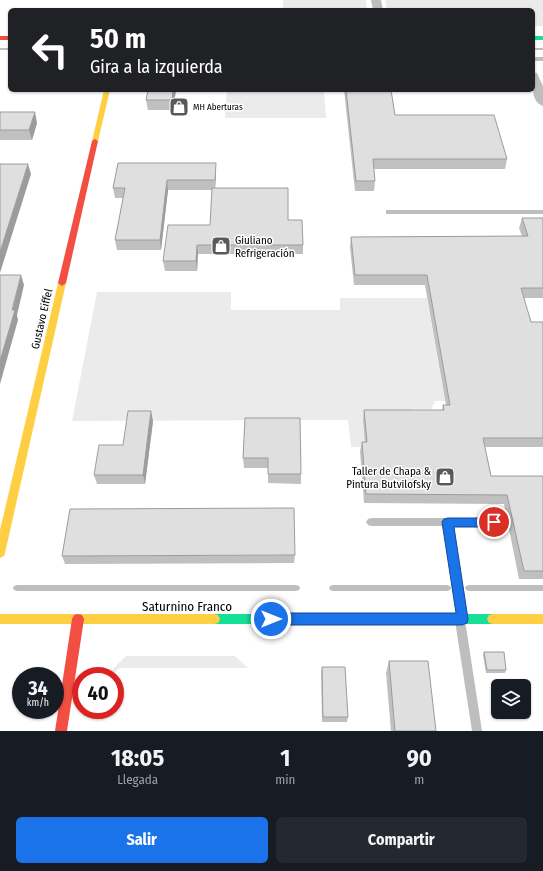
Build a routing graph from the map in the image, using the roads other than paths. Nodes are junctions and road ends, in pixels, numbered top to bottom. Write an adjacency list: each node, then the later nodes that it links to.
1 (535, 81): 3 (street)
2 (107, 92): 9 (street, Gustavo Eiffel)
3 (543, 102)
4 (388, 212): 5 (lane)
5 (543, 212)
6 (371, 522): 7 (lane)
7 (448, 522): 8 (lane); 12 (lane)
8 (494, 522)
9 (0, 553)
10 (0, 619): 11 (street, Saturnino Franco)
11 (78, 619): 12 (street, Saturnino Franco); 14 (street)
12 (461, 619): 13 (street, Saturnino Franco); 15 (lane)
13 (543, 619)
14 (61, 731)
15 (477, 731)

